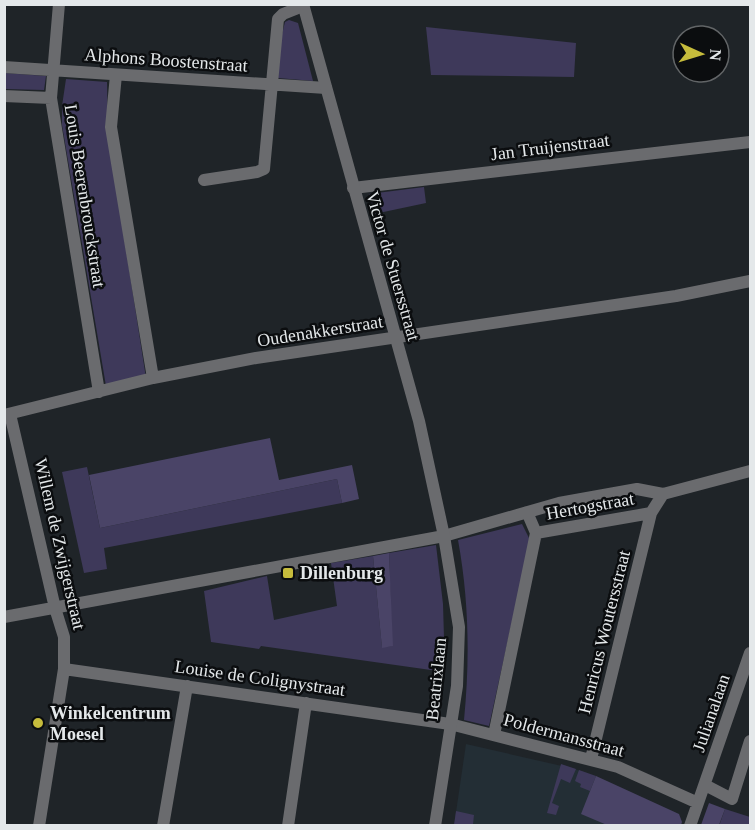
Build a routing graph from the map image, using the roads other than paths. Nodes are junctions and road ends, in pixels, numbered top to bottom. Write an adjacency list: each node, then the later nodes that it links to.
1 (59, 4): 4 (street, Louis Beerenbrouckstraat)
2 (303, 5): 6 (street, Victor de Stuersstraat); 7 (street, Victor de Stuersstraat)
3 (4, 68): 4 (street, Alphons Boostenstraat)
4 (53, 70): 5 (street, Alphons Boostenstraat); 9 (street, Louis Beerenbrouckstraat)
5 (116, 75): 6 (street, Alphons Boostenstraat); 15 (street, Louis Beerenbrouckstraat)
6 (272, 84): 7 (street, Alphons Boostenstraat); 11 (street)
7 (326, 88): 12 (street, Victor de Stuersstraat)
8 (4, 96): 9 (street)
9 (51, 98): 16 (street, Louis Beerenbrouckstraat)
10 (750, 142): 12 (street, Jan Truijenstraat)
11 (204, 180)
12 (353, 188): 14 (street, Victor de Stuersstraat)
13 (750, 281): 14 (street, Oudenakkerstraat)
14 (394, 337): 15 (street, Oudenakkerstraat); 23 (street, Victor de Stuersstraat)
15 (153, 378): 16 (street, Oudenakkerstraat)
16 (99, 392): 17 (street, Oudenakkerstraat)
17 (8, 415): 24 (street, Willem de Zwijgerstraat)
18 (750, 471): 19 (street, Hertogstraat)
19 (663, 494): 20 (street, Hertogstraat); 21 (street, Hertogstraat)
20 (527, 512): 22 (street, Hertogstraat); 23 (street, Hertogstraat)
21 (651, 513): 22 (street, Hertogstraat); 33 (street, Henricus Woutersstraat)
22 (536, 534): 31 (street)
23 (444, 536): 24 (street); 30 (street, Beatrixlaan)
24 (56, 608): 25 (street); 27 (street, Willem de Zwijgerstraat)
25 (4, 617)
26 (750, 652): 34 (street, Julianalaan)
27 (64, 669): 28 (street, Louise de Colignystraat); 36 (street, Willem de Zwijgerstraat)
28 (188, 686): 29 (street, Louise de Colignystraat); 37 (street)
29 (306, 703): 30 (street, Louise de Colignystraat); 38 (street)
30 (450, 724): 31 (street, Poldermansstraat); 39 (street, Beatrixlaan)
31 (494, 735): 33 (street, Poldermansstraat)
32 (750, 741): 34 (street)
33 (591, 759): 35 (street, Poldermansstraat)
34 (705, 785): 35 (street, Julianalaan)
35 (698, 803): 40 (street, Julianalaan)
36 (39, 825)
37 (163, 825)
38 (288, 825)
39 (435, 825)
40 (690, 825)

